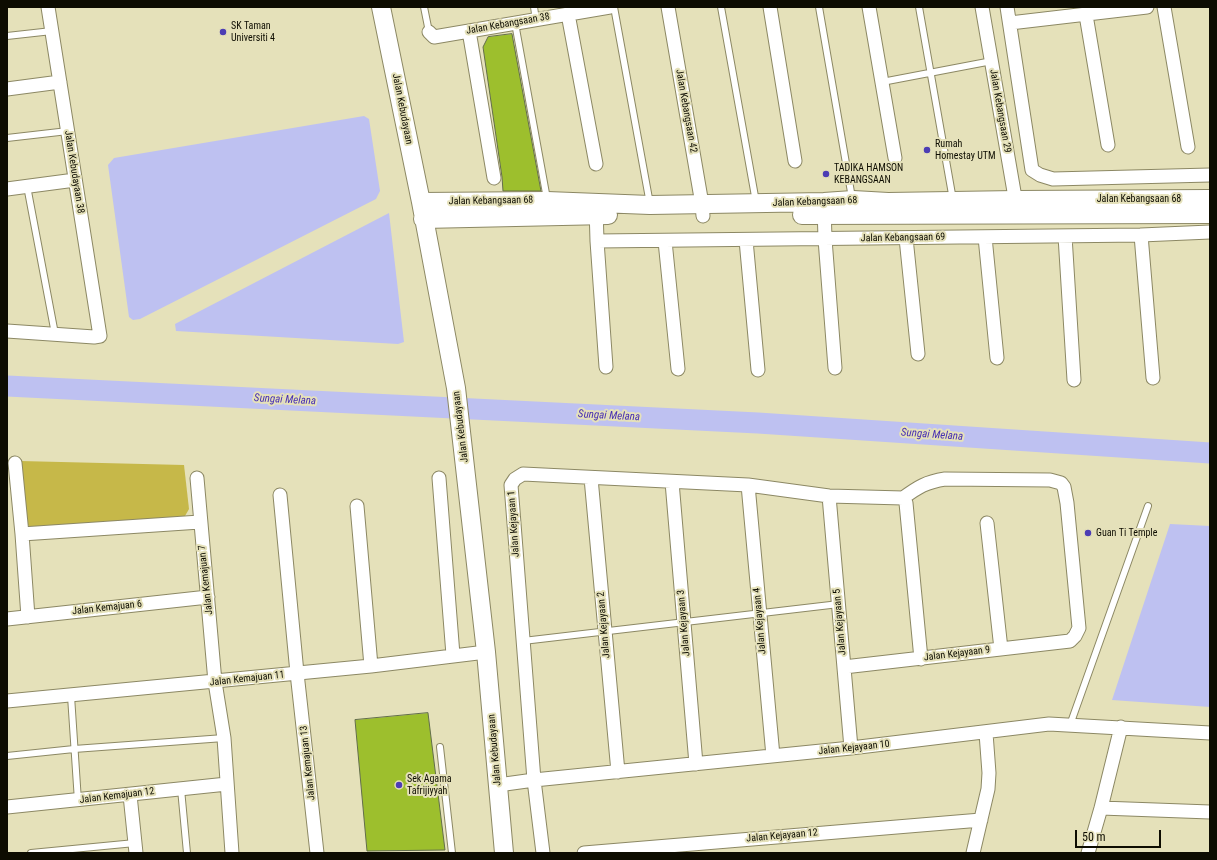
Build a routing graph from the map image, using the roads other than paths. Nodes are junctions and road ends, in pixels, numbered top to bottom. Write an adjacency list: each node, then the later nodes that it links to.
1 (48, 7): 21 (street, Jalan Kebudayaan 38)
2 (381, 7): 46 (street, Jalan Kebudayaan)
3 (424, 7): 23 (lane)
4 (610, 7): 17 (street, Jalan Kebangsaan 38)
5 (614, 7): 48 (lane)
6 (668, 7): 52 (street, Jalan Kebangsaan 42)
7 (721, 7): 47 (lane)
8 (770, 7): 35 (street)
9 (819, 7): 44 (lane)
10 (869, 7): 28 (street)
11 (919, 7): 26 (lane)
12 (982, 7): 25 (street, Jalan Kebangsaan 29)
13 (1008, 7): 20 (street)
14 (1146, 7): 18 (street)
15 (1164, 7): 33 (street)
16 (535, 13): 17 (street, Jalan Kebangsaan 38); 19 (street, Jalan Kebangsaan 38)
17 (568, 14): 36 (street)
18 (1086, 14): 20 (street); 32 (street)
19 (516, 23): 22 (street, Jalan Kebangsaan 38); 43 (lane)
20 (1010, 23): 37 (street)
21 (52, 31): 24 (lane); 27 (street, Jalan Kebudayaan 38)
22 (469, 31): 23 (street, Jalan Kebangsaan 38); 38 (street)
23 (430, 34)
24 (7, 36)
25 (992, 61): 26 (lane); 49 (street, Jalan Kebangsaan 29)
26 (931, 73): 28 (lane); 45 (lane)
27 (60, 82): 29 (street); 30 (street, Jalan Kebudayaan 38)
28 (882, 82): 34 (street)
29 (7, 89)
30 (68, 131): 31 (lane); 39 (street, Jalan Kebudayaan 38)
31 (7, 138)
32 (1108, 145)
33 (1188, 147)
34 (895, 158)
35 (795, 161)
36 (596, 164)
37 (1210, 174)
38 (494, 178)
39 (76, 180): 40 (street); 65 (street, Jalan Kebudayaan 38)
40 (27, 186): 41 (street); 65 (lane)
41 (7, 189)
42 (1210, 199): 49 (street, Jalan Kebangsaan 68)
43 (547, 200): 46 (street, Jalan Kebangsaan 68); 51 (street, Jalan Kebangsaan 68)
44 (853, 200): 45 (street, Jalan Kebangsaan 68); 50 (street, Jalan Kebangsaan 68)
45 (954, 201): 49 (street, Jalan Kebangsaan 68)
46 (421, 202): 54 (street, Jalan Kebudayaan)
47 (756, 204): 50 (street, Jalan Kebangsaan 68); 52 (street, Jalan Kebangsaan 68)
48 (650, 205): 51 (street, Jalan Kebangsaan 68); 52 (street, Jalan Kebangsaan 68)
49 (1017, 207): 50 (street, Jalan Kebangsaan 68); 53 (street, Jalan Kebangsaan 68)
50 (824, 208): 52 (street, Jalan Kebangsaan 68); 60 (street)
51 (596, 209): 52 (street, Jalan Kebangsaan 68); 54 (street, Jalan Kebangsaan 68); 62 (street)
52 (702, 210)
53 (1210, 214)
54 (423, 219): 97 (street, Jalan Kebudayaan)
55 (1210, 232): 56 (street, Jalan Kebangsaan 69)
56 (1141, 235): 57 (street, Jalan Kebangsaan 69); 72 (street)
57 (1065, 236): 58 (street, Jalan Kebangsaan 69); 73 (street)
58 (985, 237): 59 (street, Jalan Kebangsaan 69); 67 (street)
59 (906, 238): 60 (street, Jalan Kebangsaan 69); 66 (street)
60 (825, 239): 61 (street, Jalan Kebangsaan 69); 69 (street)
61 (746, 240): 63 (street, Jalan Kebangsaan 69); 71 (street)
62 (597, 241): 63 (street, Jalan Kebangsaan 69); 68 (street)
63 (665, 241): 70 (street)
64 (7, 331): 65 (street)
65 (55, 334)
66 (918, 354)
67 (997, 358)
68 (606, 367)
69 (835, 368)
70 (678, 369)
71 (758, 370)
72 (1153, 378)
73 (1074, 380)
74 (16, 462): 87 (street)
75 (196, 478): 85 (street, Jalan Kemajuan 7)
76 (439, 478): 98 (street)
77 (591, 478): 78 (street, Jalan Kejayaan 1); 94 (street, Jalan Kejayaan 2); 95 (street, Jalan Kejayaan 1)
78 (672, 482): 79 (street, Jalan Kejayaan 1); 93 (street, Jalan Kejayaan 3)
79 (748, 485): 81 (street, Jalan Kejayaan 1); 90 (street, Jalan Kejayaan 4)
80 (280, 495): 102 (street, Jalan Kemajuan 13)
81 (829, 496): 82 (street); 89 (street, Jalan Kejayaan 5)
82 (903, 498): 96 (street, Jalan Kejayaan 9); 99 (street)
83 (357, 506): 100 (street)
84 (1148, 506): 106 (lane)
85 (200, 522): 87 (street); 88 (street, Jalan Kemajuan 7)
86 (987, 523): 96 (street)
87 (22, 534): 91 (street)
88 (208, 597): 91 (street, Jalan Kemajuan 6); 103 (street, Jalan Kemajuan 7)
89 (839, 604): 90 (lane); 101 (street, Jalan Kejayaan 5)
90 (760, 613): 93 (lane); 115 (street, Jalan Kejayaan 4)
91 (28, 617): 92 (street, Jalan Kemajuan 6)
92 (7, 619)
93 (684, 622): 94 (lane); 116 (street, Jalan Kejayaan 3)
94 (605, 631): 95 (lane); 117 (street, Jalan Kejayaan 2)
95 (524, 641): 118 (street, Jalan Kejayaan 1)
96 (1001, 649): 99 (street, Jalan Kejayaan 9)
97 (486, 652): 98 (street, Jalan Kemajuan 11); 120 (street, Jalan Kebudayaan)
98 (453, 655): 100 (street, Jalan Kemajuan 11)
99 (921, 659): 101 (street, Jalan Kejayaan 9)
100 (371, 666): 102 (street, Jalan Kemajuan 11)
101 (844, 667): 112 (street, Jalan Kejayaan 5)
102 (297, 673): 103 (street, Jalan Kemajuan 11); 132 (street, Jalan Kemajuan 13)
103 (215, 682): 104 (street, Jalan Kemajuan 11); 110 (street, Jalan Kemajuan 7)
104 (71, 696): 105 (street, Jalan Kemajuan 11); 113 (lane)
105 (7, 701)
106 (1070, 725): 107 (street, Jalan Kejayaan 10); 108 (street, Jalan Kejayaan 10)
107 (1121, 728): 109 (street, Jalan Kejayaan 10); 125 (street)
108 (986, 733): 112 (street, Jalan Kejayaan 10); 127 (street)
109 (1210, 733)
110 (224, 738): 113 (lane); 119 (street, Jalan Kemajuan 7)
111 (440, 747): 133 (lane)
112 (851, 748): 115 (street, Jalan Kejayaan 10)
113 (74, 749): 114 (lane); 123 (lane)
114 (7, 756)
115 (773, 756): 116 (street, Jalan Kejayaan 10)
116 (696, 764): 117 (street, Jalan Kejayaan 10)
117 (618, 772): 118 (street, Jalan Kejayaan 10)
118 (534, 780): 120 (street, Jalan Kejayaan 10); 135 (street, Jalan Kejayaan 1)
119 (227, 784): 121 (street, Jalan Kemajuan 12); 131 (street, Jalan Kemajuan 7)
120 (498, 785): 134 (street, Jalan Kebudayaan)
121 (181, 788): 122 (street, Jalan Kemajuan 12); 130 (lane)
122 (130, 795): 123 (street, Jalan Kemajuan 12); 128 (street)
123 (78, 801): 124 (street, Jalan Kemajuan 12)
124 (7, 807)
125 (1101, 808): 126 (street); 138 (street)
126 (1210, 812)
127 (981, 820): 136 (street, Jalan Kejayaan 12); 137 (street)
128 (135, 848): 129 (lane)
129 (32, 853)
130 (187, 853)
131 (232, 853)
132 (317, 853)
133 (452, 853)
134 (504, 853)
135 (543, 853)
136 (584, 853)
137 (973, 853)
138 (1088, 853)

